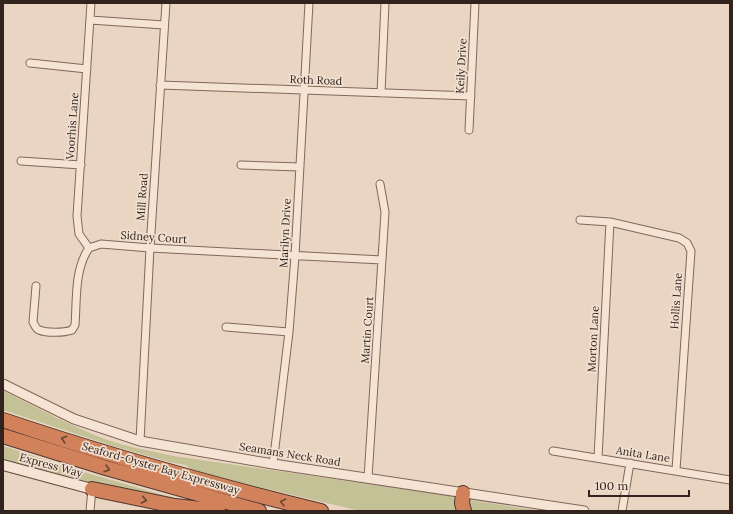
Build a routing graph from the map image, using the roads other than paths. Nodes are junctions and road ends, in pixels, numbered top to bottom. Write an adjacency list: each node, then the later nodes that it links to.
1 (91, 3): 6 (street, Voorhis Lane)
2 (166, 3): 7 (street, Mill Road)
3 (309, 3): 11 (street, Marilyn Drive)
4 (385, 3): 12 (street)
5 (475, 3): 13 (street, Keily Drive)
6 (90, 20): 7 (street); 9 (street, Voorhis Lane)
7 (164, 25): 10 (street, Mill Road)
8 (30, 63): 9 (street)
9 (87, 69): 16 (street, Voorhis Lane)
10 (160, 85): 11 (street, Roth Road); 23 (street, Mill Road)
11 (304, 90): 12 (street, Roth Road); 18 (street, Marilyn Drive)
12 (381, 93): 13 (street, Roth Road)
13 (471, 96): 14 (street, Keily Drive)
14 (469, 130)
15 (21, 162): 16 (street)
16 (81, 165): 22 (street, Voorhis Lane)
17 (241, 165): 18 (street)
18 (300, 167): 24 (street, Marilyn Drive)
19 (380, 184): 25 (street, Martin Court)
20 (580, 220): 21 (street, Hollis Lane)
21 (610, 222): 34 (street, Morton Lane); 38 (street, Hollis Lane)
22 (88, 248): 23 (street, Sidney Court); 26 (street)
23 (150, 248): 24 (street, Sidney Court); 32 (street, Mill Road)
24 (296, 256): 25 (street, Sidney Court); 28 (street, Marilyn Drive)
25 (382, 260): 39 (street, Martin Court)
26 (36, 286)
27 (226, 327): 28 (street)
28 (289, 332): 37 (street, Marilyn Drive)
29 (3, 384): 32 (street, Seamans Neck Road)
30 (3, 420): 46 (highway, Seaford-Oyster Bay Expressway, one-way to 30)
31 (3, 436): 45 (highway, Seaford-Oyster Bay Expressway, one-way to 45)
32 (140, 441): 37 (street, Seamans Neck Road)
33 (553, 451): 34 (street, Anita Lane)
34 (598, 458): 35 (street, Anita Lane)
35 (630, 463): 38 (street, Anita Lane); 49 (street)
36 (3, 464): 41 (main road, Express Way)
37 (273, 464): 39 (street, Seamans Neck Road)
38 (676, 470): 40 (street, Anita Lane)
39 (368, 478): 42 (street, Seamans Neck Road)
40 (730, 480)
41 (92, 489): 43 (street); 44 (highway, one-way to 44)
42 (463, 493): 47 (highway); 48 (street, Seamans Neck Road)
43 (90, 511)
44 (218, 511)
45 (258, 511)
46 (321, 511)
47 (464, 511)
48 (584, 511)
49 (622, 511)

